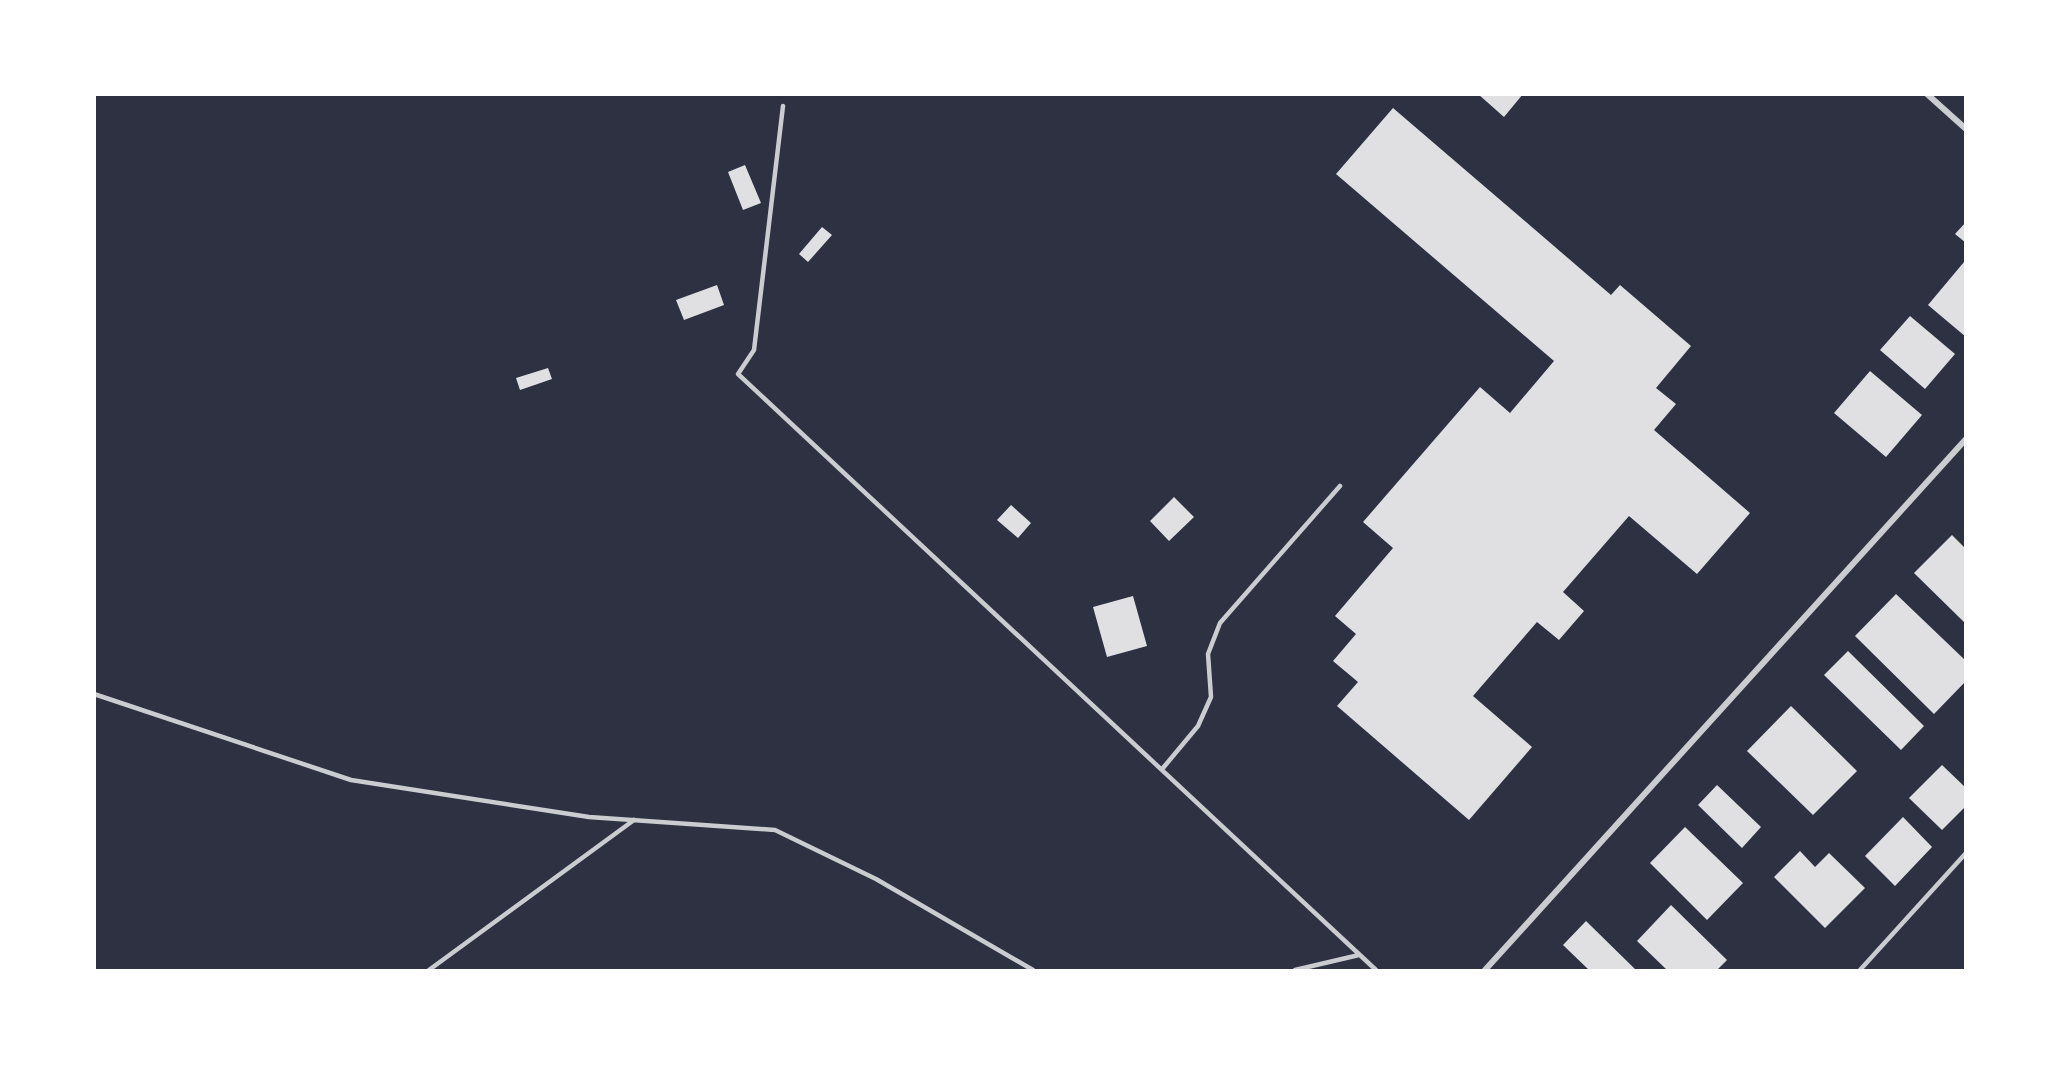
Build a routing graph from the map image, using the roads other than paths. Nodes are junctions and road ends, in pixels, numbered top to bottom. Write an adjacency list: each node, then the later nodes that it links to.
1 (1927, 94): 3 (street)
2 (783, 106): 7 (lane)
3 (1965, 129)
4 (1965, 439): 15 (street)
5 (1340, 486): 7 (lane)
6 (94, 693): 8 (lane)
7 (1163, 768): 10 (lane)
8 (634, 820): 11 (lane); 12 (lane)
9 (1965, 853): 16 (lane)
10 (1359, 954): 13 (lane); 14 (lane)
11 (429, 970)
12 (1032, 970)
13 (1295, 970)
14 (1376, 970)
15 (1485, 970)
16 (1860, 970)

